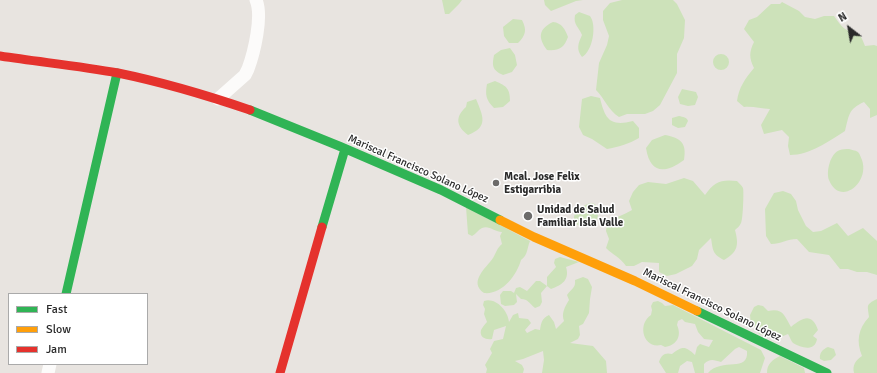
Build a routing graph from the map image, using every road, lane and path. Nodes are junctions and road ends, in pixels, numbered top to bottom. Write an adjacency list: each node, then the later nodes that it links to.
1 (256, 0): 4 (street)
2 (0, 56): 3 (street, Mariscal Francisco Solano López)
3 (117, 73): 4 (street, Mariscal Francisco Solano López); 6 (street)
4 (218, 99): 5 (street, Mariscal Francisco Solano López)
5 (345, 149): 7 (street); 8 (street, Mariscal Francisco Solano López)
6 (66, 293)
7 (280, 373)
8 (827, 373)

